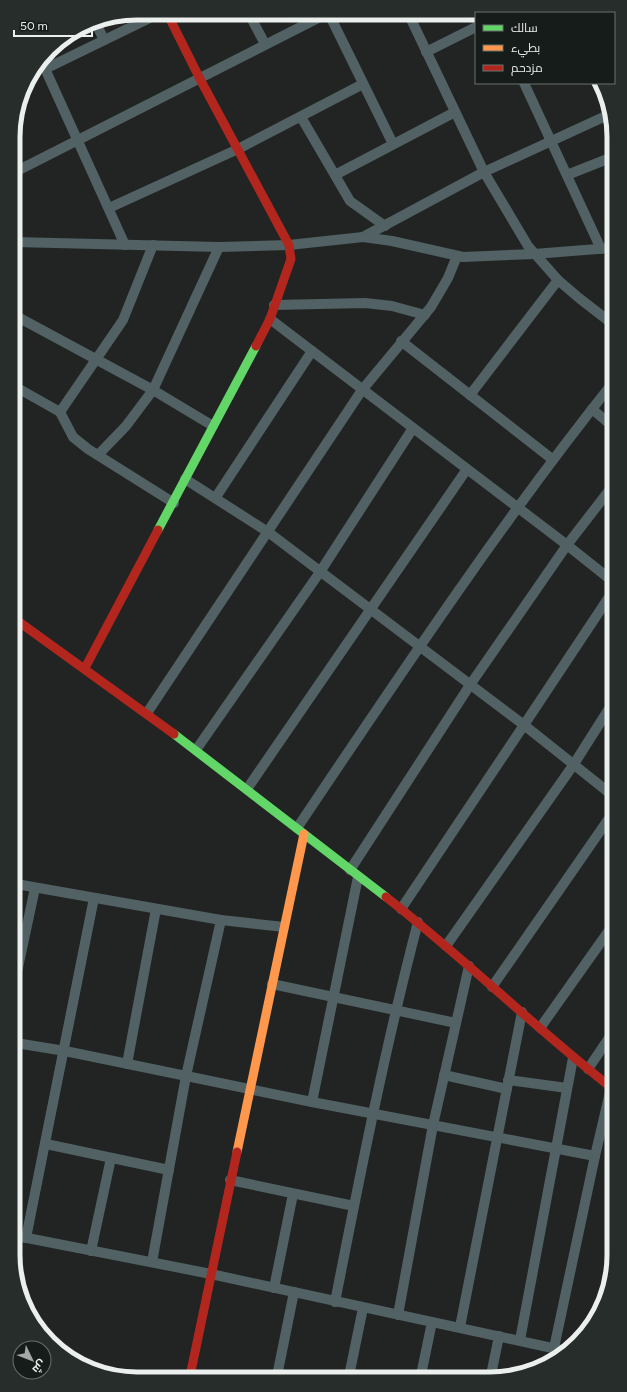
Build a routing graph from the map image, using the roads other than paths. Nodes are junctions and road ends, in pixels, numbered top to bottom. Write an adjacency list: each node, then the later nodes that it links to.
1 (145, 20): 9 (street)
2 (170, 20): 14 (street)
3 (252, 20): 10 (street)
4 (315, 20): 10 (street)
5 (330, 20): 15 (street)
6 (411, 20): 11 (street)
7 (97, 27): 9 (street)
8 (475, 28): 11 (street)
9 (104, 40): 12 (street)
10 (266, 44): 14 (street)
11 (426, 52): 17 (street)
12 (45, 65)
13 (44, 67): 20 (street)
14 (200, 79): 20 (street); 23 (street)
15 (363, 84): 19 (street); 22 (street)
16 (524, 84): 21 (street)
17 (455, 112): 22 (street); 26 (street)
18 (605, 116): 21 (street)
19 (301, 117): 23 (street); 27 (street)
20 (78, 141): 25 (street); 29 (street)
21 (551, 141): 26 (street); 28 (street)
22 (393, 144): 27 (street)
23 (238, 149): 29 (street); 33 (street)
24 (607, 159): 28 (street)
25 (20, 168)
26 (484, 172): 30 (street); 38 (street)
27 (335, 175): 30 (street)
28 (567, 176): 37 (street)
29 (109, 208): 34 (street)
30 (385, 226): 31 (street)
31 (363, 237): 33 (street); 39 (street)
32 (20, 242): 34 (street)
33 (289, 244): 36 (street); 41 (street)
34 (126, 245): 35 (street)
35 (153, 245): 36 (street); 48 (street)
36 (218, 247): 50 (street)
37 (606, 249): 38 (street)
38 (534, 254): 39 (street); 40 (street)
39 (457, 256): 42 (street)
40 (558, 280): 45 (street); 53 (street)
41 (274, 305): 42 (street); 44 (street)
42 (425, 315): 46 (street)
43 (20, 318): 48 (street)
44 (270, 319): 47 (street); 57 (street)
45 (607, 320)
46 (401, 341): 51 (street); 53 (street)
47 (312, 351): 51 (street); 63 (street)
48 (96, 359): 50 (street); 55 (street)
49 (20, 389): 55 (street)
50 (154, 390): 57 (street); 59 (street)
51 (362, 390): 58 (street); 67 (street)
52 (607, 390): 54 (street)
53 (470, 395): 60 (street)
54 (592, 409): 56 (street); 60 (street)
55 (60, 412): 59 (street)
56 (607, 422)
57 (213, 426): 62 (street)
58 (413, 428): 61 (street); 69 (street)
59 (98, 455): 65 (street)
60 (552, 459): 66 (street)
61 (467, 469): 66 (street); 72 (street)
62 (186, 479): 63 (street); 65 (street)
63 (216, 497): 67 (street)
64 (607, 501): 68 (street)
65 (174, 503): 75 (street)
66 (517, 507): 68 (street); 74 (street)
67 (268, 532): 69 (street); 78 (street)
68 (567, 545): 70 (street); 76 (street)
69 (320, 572): 72 (street); 80 (street)
70 (607, 577)
71 (607, 600): 79 (street)
72 (369, 609): 74 (street); 82 (street)
73 (20, 622): 75 (street)
74 (419, 646): 76 (street); 85 (street)
75 (85, 668): 78 (street)
76 (470, 685): 79 (street); 86 (street)
77 (607, 712): 81 (street)
78 (147, 713): 80 (street)
79 (524, 725): 81 (street); 91 (street)
80 (196, 750): 82 (street)
81 (574, 764): 83 (street); 97 (street)
82 (247, 789): 85 (street)
83 (607, 791)
84 (607, 821): 101 (street)
85 (300, 831): 86 (street); 95 (street)
86 (350, 870): 87 (street)
87 (358, 877): 91 (street); 102 (street)
88 (20, 885): 89 (street)
89 (35, 888): 90 (street); 98 (street)
90 (94, 898): 92 (street); 109 (street)
91 (401, 908): 94 (street)
92 (156, 909): 93 (street); 111 (street)
93 (220, 920): 95 (street); 114 (street)
94 (418, 922): 97 (street); 103 (street)
95 (284, 927): 100 (street)
96 (607, 931): 106 (street)
97 (446, 946): 99 (street)
98 (20, 958)
99 (469, 966): 101 (street); 105 (street)
100 (272, 984): 102 (street); 118 (street)
101 (492, 987): 104 (street)
102 (333, 997): 103 (street); 119 (street)
103 (395, 1010): 105 (street); 121 (street)
104 (522, 1012): 106 (street); 115 (street)
105 (456, 1023): 113 (street)
106 (540, 1028): 110 (street)
107 (607, 1041): 112 (street)
108 (20, 1044): 109 (street)
109 (65, 1051): 111 (street); 124 (street)
110 (573, 1058): 112 (street); 117 (street)
111 (127, 1064): 114 (street)
112 (588, 1069): 116 (street)
113 (444, 1075): 115 (street); 122 (street)
114 (186, 1076): 118 (street); 128 (street)
115 (508, 1084): 117 (street); 123 (street)
116 (607, 1085)
117 (567, 1088): 125 (street)
118 (249, 1089): 119 (street); 129 (street)
119 (312, 1102): 121 (street)
120 (607, 1109): 126 (street)
121 (372, 1113): 122 (street); 131 (street)
122 (433, 1125): 123 (street); 140 (street)
123 (497, 1138): 125 (street); 142 (street)
124 (46, 1144): 127 (street); 132 (street)
125 (556, 1149): 126 (street); 144 (street)
126 (595, 1156): 145 (street)
127 (111, 1158): 128 (street); 133 (street)
128 (169, 1170): 134 (street)
129 (230, 1180): 130 (street); 135 (street)
130 (293, 1194): 131 (street); 136 (street)
131 (354, 1206): 138 (street)
132 (22, 1237): 133 (street)
133 (92, 1251): 134 (street)
134 (152, 1262): 135 (street)
135 (211, 1274): 136 (street); 147 (street)
136 (274, 1288): 137 (street)
137 (294, 1292): 138 (street); 148 (street)
138 (334, 1302): 139 (street)
139 (363, 1308): 140 (street); 149 (street)
140 (398, 1314): 141 (street)
141 (432, 1322): 142 (street); 150 (street)
142 (460, 1327): 143 (street)
143 (499, 1336): 144 (street); 151 (street)
144 (520, 1340): 145 (street)
145 (554, 1348): 146 (street)
146 (559, 1349)
147 (191, 1372)
148 (278, 1372)
149 (350, 1372)
150 (423, 1372)
151 (492, 1372)

